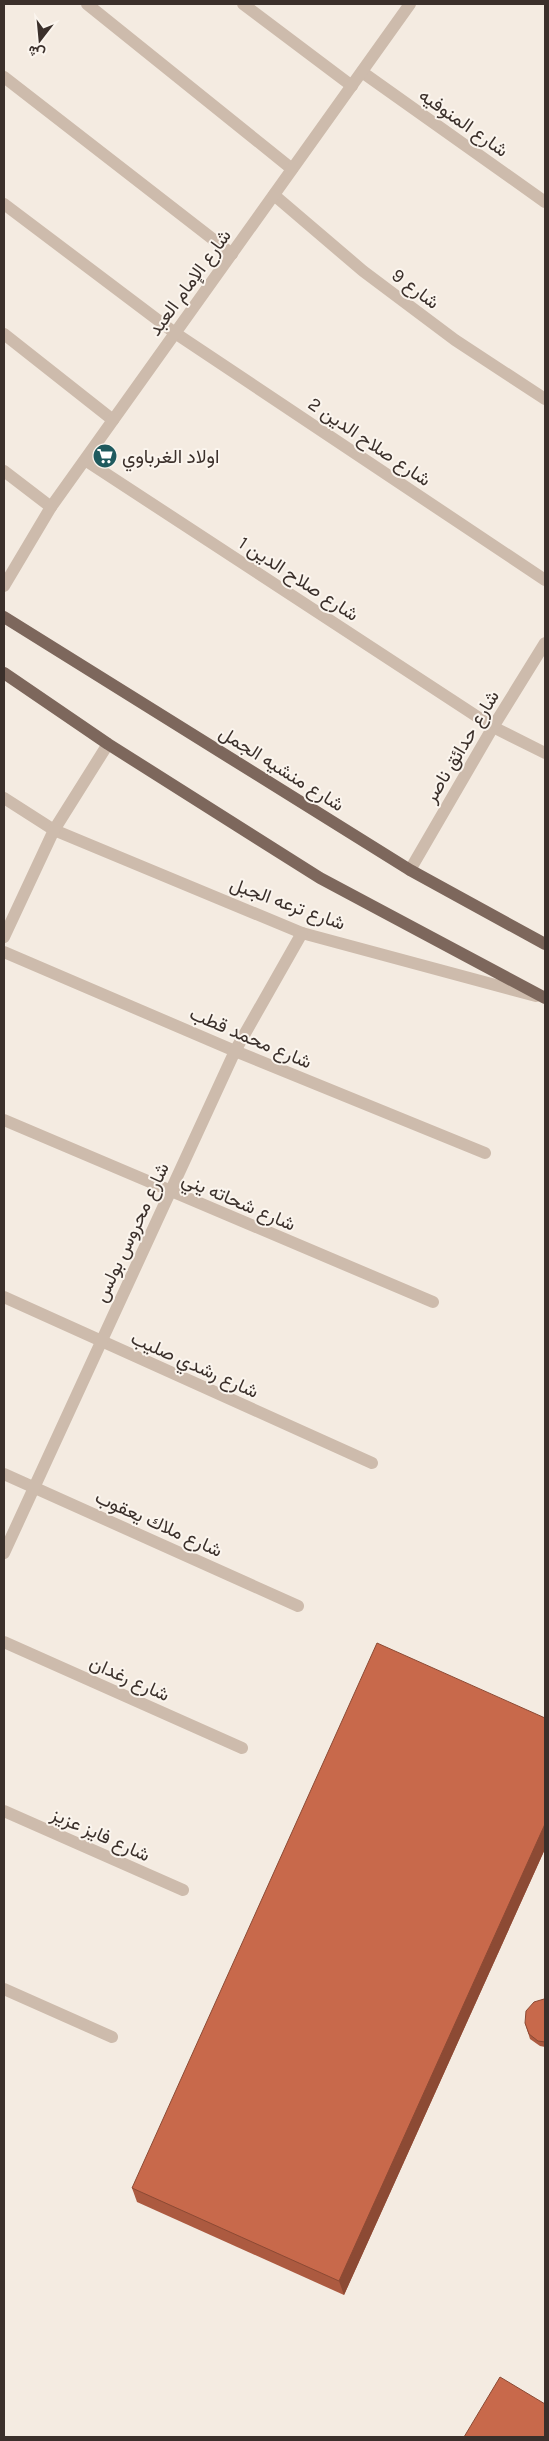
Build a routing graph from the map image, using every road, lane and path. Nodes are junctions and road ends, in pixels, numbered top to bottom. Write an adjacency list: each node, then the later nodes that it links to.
1 (87, 4): 7 (street)
2 (243, 4): 6 (street)
3 (410, 4): 4 (street, شارع الإمام العبد)
4 (362, 72): 6 (street, شارع الإمام العبد); 9 (street, شارع المنوفيه)
5 (4, 77): 11 (street)
6 (352, 86): 7 (street, شارع الإمام العبد)
7 (292, 169): 8 (street, شارع الإمام العبد)
8 (274, 195): 11 (street, شارع الإمام العبد); 14 (street, شارع 9)
9 (545, 202)
10 (4, 204): 12 (street, شارع صلاح الدين 2)
11 (232, 254): 12 (street, شارع الإمام العبد)
12 (175, 333): 15 (street, شارع الإمام العبد); 19 (street, شارع صلاح الدين 2)
13 (4, 334): 15 (street)
14 (545, 399)
15 (113, 420): 16 (street, شارع الإمام العبد)
16 (84, 460): 18 (street, شارع الإمام العبد); 24 (street, شارع صلاح الدين 1)
17 (4, 471): 18 (street)
18 (51, 507): 20 (street, شارع الإمام العبد)
19 (545, 580)
20 (4, 586)
21 (4, 617): 29 (main road, شارع منشيه الجمل)
22 (545, 643): 24 (street, شارع حدائق ناصر)
23 (4, 673): 25 (main road)
24 (493, 727): 26 (street, شارع صلاح الدين 1); 29 (street, شارع حدائق ناصر)
25 (108, 744): 28 (street); 34 (main road)
26 (545, 753)
27 (4, 798): 28 (street)
28 (54, 830): 30 (street, شارع ترعه الجبل); 31 (street)
29 (410, 870): 32 (main road, شارع منشيه الجمل)
30 (302, 933): 34 (street, شارع ترعه الجبل); 35 (street, شارع محروس بولس)
31 (4, 938)
32 (545, 944)
33 (4, 952): 35 (street, شارع محمد قطب)
34 (545, 998)
35 (234, 1051): 37 (street, شارع محمد قطب); 38 (street, شارع محروس بولس)
36 (4, 1120): 38 (street, شارع شحاته يني)
37 (485, 1153)
38 (170, 1192): 40 (street, شارع شحاته يني); 41 (street, شارع محروس بولس)
39 (4, 1297): 41 (street, شارع رشدي صليب)
40 (433, 1302)
41 (101, 1342): 42 (street, شارع رشدي صليب); 44 (street, شارع محروس بولس)
42 (372, 1464)
43 (4, 1474): 44 (street, شارع ملاك يعقوب)
44 (34, 1488): 45 (street, شارع محروس بولس); 46 (street, شارع ملاك يعقوب)
45 (4, 1552)
46 (298, 1606)
47 (4, 1642): 48 (street, شارع رغدان)
48 (242, 1748)
49 (4, 1811): 50 (street, شارع فايز عزيز)
50 (183, 1890)
51 (4, 1989): 52 (street)
52 (112, 2037)

